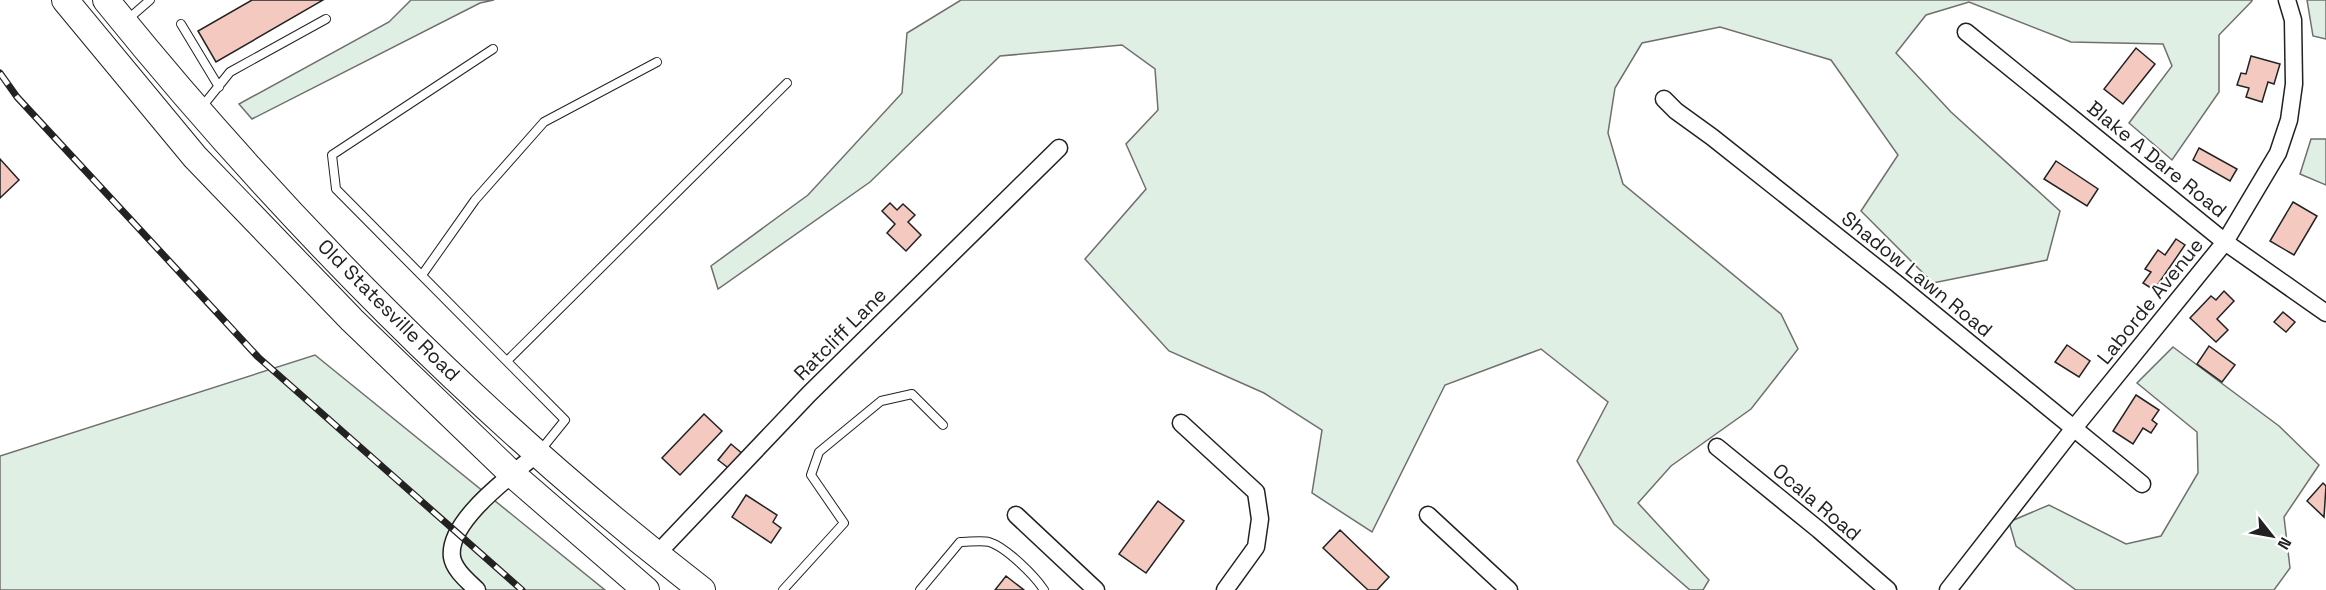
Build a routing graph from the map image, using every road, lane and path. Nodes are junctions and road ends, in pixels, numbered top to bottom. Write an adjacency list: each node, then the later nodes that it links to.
1 (65, 0): 25 (main road, Old Statesville Road)
2 (106, 0): 6 (main road, Old Statesville Road)
3 (150, 0): 6 (lane)
4 (2287, 0): 16 (street, Laborde Avenue)
5 (326, 19): 12 (lane)
6 (124, 22): 14 (main road, Old Statesville Road)
7 (181, 24): 12 (lane)
8 (1966, 32): 16 (street, Blake A Dare Road)
9 (493, 49): 17 (lane)
10 (657, 62): 17 (lane)
11 (787, 83): 19 (lane)
12 (219, 87): 14 (lane)
13 (1664, 99): 22 (street, Shadow Lawn Road)
14 (199, 111): 24 (main road, Old Statesville Road)
15 (1059, 148): 29 (street, Ratcliff Lane)
16 (2225, 242): 18 (street, Blake A Dare Road); 22 (street, Laborde Avenue)
17 (422, 275): 19 (lane)
18 (2326, 313)
19 (507, 361): 24 (lane)
20 (1181, 423): 37 (street)
21 (943, 425): 33 (lane)
22 (2074, 428): 26 (street, Shadow Lawn Road); 40 (street, Laborde Avenue)
23 (1717, 447): 39 (street, Ocala Road)
24 (538, 453): 25 (street); 29 (main road, Old Statesville Road)
25 (512, 474): 30 (street); 31 (main road, Old Statesville Road)
26 (2142, 484)
27 (1016, 515): 36 (street)
28 (1428, 515): 38 (street)
29 (657, 555): 32 (main road, Old Statesville Road)
30 (477, 590)
31 (646, 590)
32 (702, 590)
33 (783, 590)
34 (920, 590): 35 (lane)
35 (1044, 590)
36 (1096, 590)
37 (1225, 590)
38 (1509, 590)
39 (1888, 590)
40 (1948, 590)

